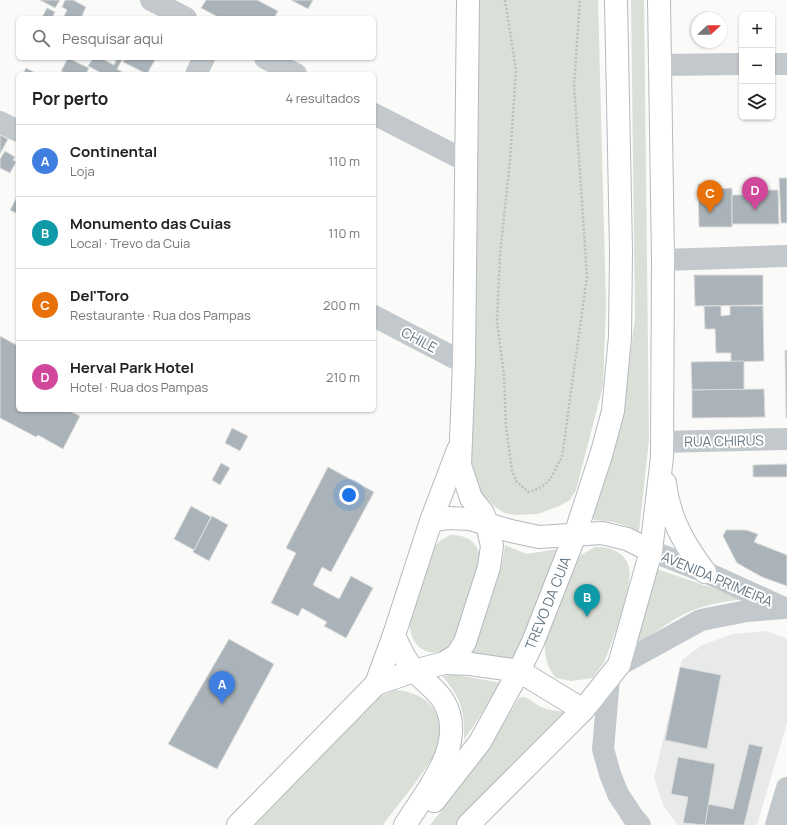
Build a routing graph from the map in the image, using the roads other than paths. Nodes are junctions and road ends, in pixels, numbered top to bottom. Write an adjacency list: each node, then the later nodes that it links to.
1 (151, 0): 5 (street)
2 (468, 0): 17 (main road)
3 (616, 0): 27 (main road, TREVO DA CUIA)
4 (658, 0): 11 (main road)
5 (182, 16)
6 (203, 60): 12 (street)
7 (269, 60): 13 (street)
8 (739, 64): 11 (street)
9 (775, 64): 10 (street)
10 (787, 64)
11 (659, 65): 19 (main road)
12 (197, 72)
13 (292, 72)
14 (376, 115): 17 (street)
15 (0, 122): 16 (street)
16 (16, 131)
17 (466, 161): 21 (main road)
18 (787, 256): 19 (street)
19 (663, 260): 24 (main road)
20 (376, 317): 21 (street, CHILE)
21 (464, 363): 23 (main road)
22 (787, 439): 24 (street, RUA CHIRUS)
23 (460, 443): 25 (main road); 26 (main road)
24 (662, 450): 28 (main road); 29 (main road)
25 (431, 521): 26 (main road); 31 (main road)
26 (487, 524): 27 (main road); 32 (main road)
27 (575, 535): 28 (main road); 35 (main road, TREVO DA CUIA)
28 (651, 551): 29 (street, AVENIDA PRIMEIRA); 34 (main road)
29 (705, 572): 30 (street, AVENIDA PRIMEIRA)
30 (785, 609): 34 (street, AVENIDA PRIMEIRA)
31 (394, 634): 33 (main road); 36 (main road)
32 (444, 663): 33 (main road); 35 (main road)
33 (414, 671): 36 (main road); 42 (main road)
34 (614, 672): 37 (main road); 38 (main road); 39 (street)
35 (528, 676): 37 (main road); 43 (main road)
36 (376, 684): 41 (main road)
37 (561, 695): 38 (main road)
38 (582, 710): 39 (street); 44 (main road)
39 (603, 749): 45 (street)
40 (787, 788): 46 (street)
41 (238, 825)
42 (405, 825)
43 (414, 825)
44 (468, 825)
45 (640, 825)
46 (776, 825)

